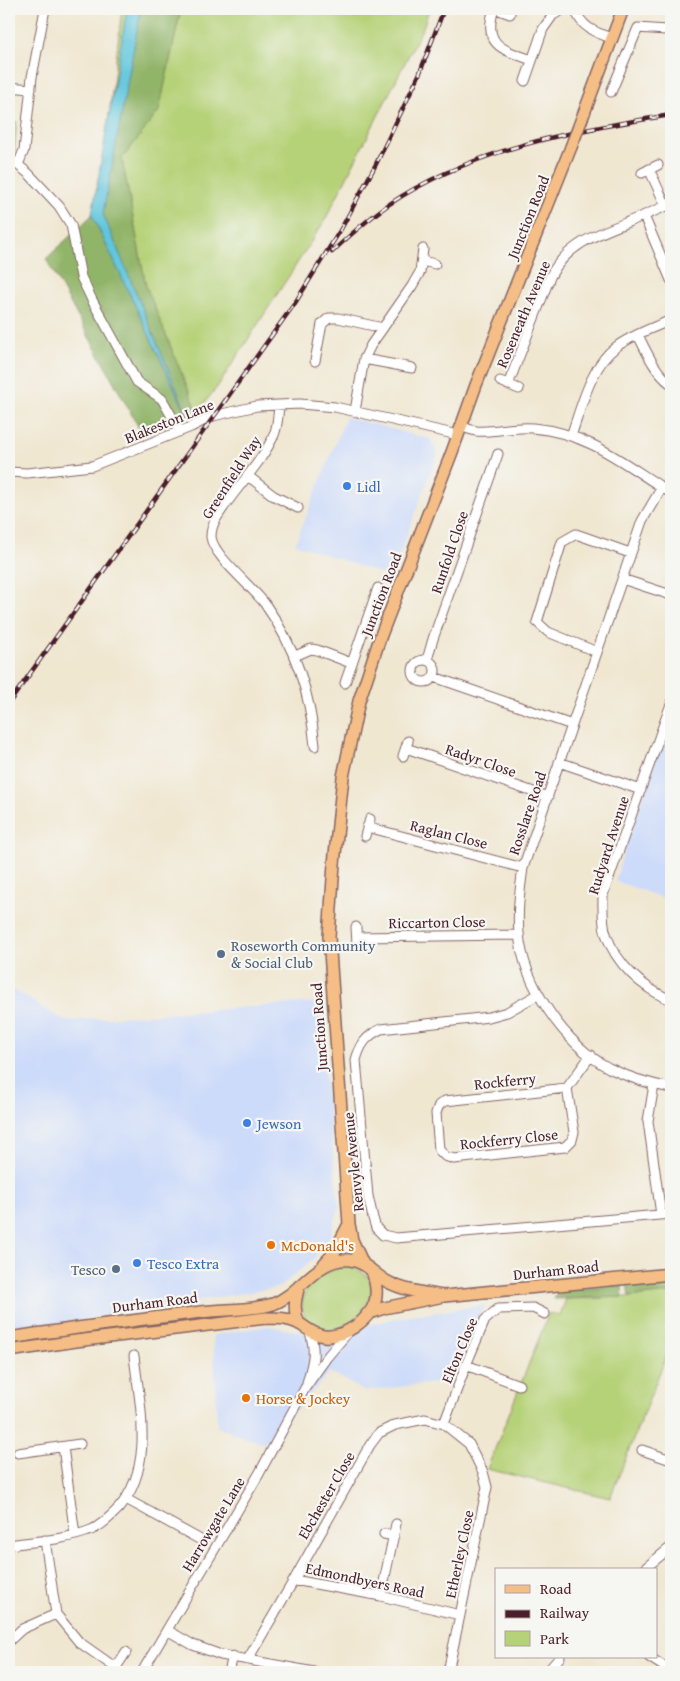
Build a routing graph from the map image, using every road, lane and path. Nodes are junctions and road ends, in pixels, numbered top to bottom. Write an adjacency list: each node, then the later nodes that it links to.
1 (45, 9): 12 (street)
2 (495, 9): 6 (street); 9 (street)
3 (564, 9): 9 (street)
4 (575, 9): 8 (street)
5 (623, 9): 8 (main road, Junction Road)
6 (510, 14)
7 (671, 29): 13 (street)
8 (612, 38): 33 (main road, Junction Road, bridge)
9 (532, 60): 10 (street)
10 (525, 82)
11 (9, 87): 12 (street)
12 (31, 90): 15 (street)
13 (611, 92)
14 (9, 160): 15 (street)
15 (18, 165): 34 (street)
16 (650, 169): 17 (street)
17 (669, 205): 18 (street, Roseneath Avenue)
18 (644, 216): 22 (street); 30 (street, Roseneath Avenue)
19 (423, 249): 20 (street)
20 (422, 261): 21 (street); 24 (street)
21 (435, 264)
22 (671, 280)
23 (671, 320): 25 (street)
24 (383, 328): 26 (street); 27 (street)
25 (638, 335): 29 (street); 35 (street)
26 (364, 359): 28 (street); 32 (street)
27 (315, 361)
28 (412, 368)
29 (671, 384)
30 (519, 389)
31 (279, 405): 32 (street, Blakeston Lane); 34 (street, Blakeston Lane); 38 (street, Greenfield Way)
32 (355, 411): 33 (street, Blakeston Lane)
33 (459, 430): 35 (street, Blakeston Lane); 72 (main road, Junction Road)
34 (180, 431): 37 (street, Blakeston Lane)
35 (571, 436): 39 (street, Blakeston Lane)
36 (498, 454): 48 (street, Runfold Close)
37 (9, 472)
38 (248, 476): 41 (street); 47 (street, Greenfield Way)
39 (662, 487): 40 (street, Blakeston Lane); 42 (street, Rosslare Road)
40 (671, 493)
41 (298, 508)
42 (630, 553): 43 (street, Rosslare Road); 46 (street)
43 (622, 579): 45 (street); 46 (street, Rosslare Road)
44 (378, 588): 49 (street)
45 (671, 595)
46 (596, 652): 53 (street, Rosslare Road)
47 (295, 656): 49 (street); 54 (street, Greenfield Way)
48 (428, 660): 50 (street); 50 (street)
49 (351, 664): 51 (street)
50 (434, 677): 53 (street)
51 (345, 683)
52 (671, 704): 57 (street, Rudyard Avenue)
53 (572, 725): 56 (street, Rosslare Road)
54 (315, 746)
55 (406, 748): 58 (street, Radyr Close)
56 (559, 762): 57 (street); 58 (street, Rosslare Road)
57 (641, 790): 64 (street, Rudyard Avenue)
58 (548, 797): 60 (street, Rosslare Road)
59 (367, 828): 60 (street, Raglan Close)
60 (523, 868): 61 (street, Rosslare Road)
61 (519, 934): 62 (street, Riccarton Close); 63 (street, Rosslare Road)
62 (356, 936)
63 (539, 994): 65 (street, Rosslare Road); 71 (street, Renvyle Avenue)
64 (671, 1000)
65 (591, 1055): 66 (street, Rosslare Road); 67 (street)
66 (654, 1085): 68 (street, Rosslare Road); 71 (street)
67 (568, 1088): 69 (street, Rockferry); 69 (street, Rockferry Close)
68 (671, 1088)
69 (445, 1101)
70 (671, 1214): 71 (street, Renvyle Avenue)
71 (661, 1215)
72 (349, 1224): 73 (main road, Junction Road); 74 (main road)
73 (362, 1264): 74 (main road, Durham Road); 75 (main road, Durham Road)
74 (322, 1267): 77 (main road, Durham Road)
75 (372, 1272): 78 (main road, Durham Road); 79 (main road)
76 (671, 1274): 78 (main road, Durham Road)
77 (299, 1286): 81 (main road); 84 (main road, Durham Road)
78 (444, 1296): 79 (main road, Durham Road)
79 (368, 1314): 82 (main road, Durham Road)
80 (546, 1314): 87 (street, Elton Close)
81 (299, 1324): 83 (main road, Durham Road); 85 (main road, Durham Road)
82 (351, 1329): 83 (main road, Durham Road); 89 (street, Harrowgate Lane)
83 (310, 1332): 89 (street, Harrowgate Lane)
84 (9, 1338)
85 (9, 1351)
86 (134, 1356): 97 (street)
87 (466, 1365): 88 (street); 90 (street, Elton Close)
88 (519, 1385)
89 (305, 1388): 111 (street, Harrowgate Lane)
90 (444, 1424): 92 (street, Ebchester Close); 107 (street, Ebchester Close)
91 (80, 1444): 93 (street)
92 (469, 1444): 110 (street, Etherley Close)
93 (62, 1447): 95 (street); 100 (street)
94 (642, 1450): 96 (street)
95 (18, 1453)
96 (671, 1460)
97 (126, 1499): 100 (street); 102 (street)
98 (396, 1524): 101 (street)
99 (384, 1534): 101 (street)
100 (75, 1535): 103 (street)
101 (394, 1536): 108 (street)
102 (199, 1539)
103 (45, 1540): 104 (street); 109 (street)
104 (9, 1545)
105 (671, 1547): 106 (street)
106 (646, 1568)
107 (294, 1580): 108 (street, Edmondbyers Road); 117 (street, Ebchester Close)
108 (380, 1596): 110 (street, Edmondbyers Road)
109 (56, 1614): 112 (street); 119 (street)
110 (460, 1614): 123 (street, Etherley Close)
111 (167, 1630): 114 (street); 120 (street, Harrowgate Lane)
112 (9, 1640)
113 (126, 1652): 119 (street)
114 (232, 1656): 117 (street); 121 (street)
115 (559, 1658): 124 (street)
116 (650, 1658): 118 (street)
117 (248, 1659): 122 (street)
118 (657, 1669): 125 (street)
119 (115, 1670)
120 (142, 1672)
121 (229, 1672)
122 (314, 1672)
123 (448, 1672)
124 (547, 1672)
125 (671, 1672)

